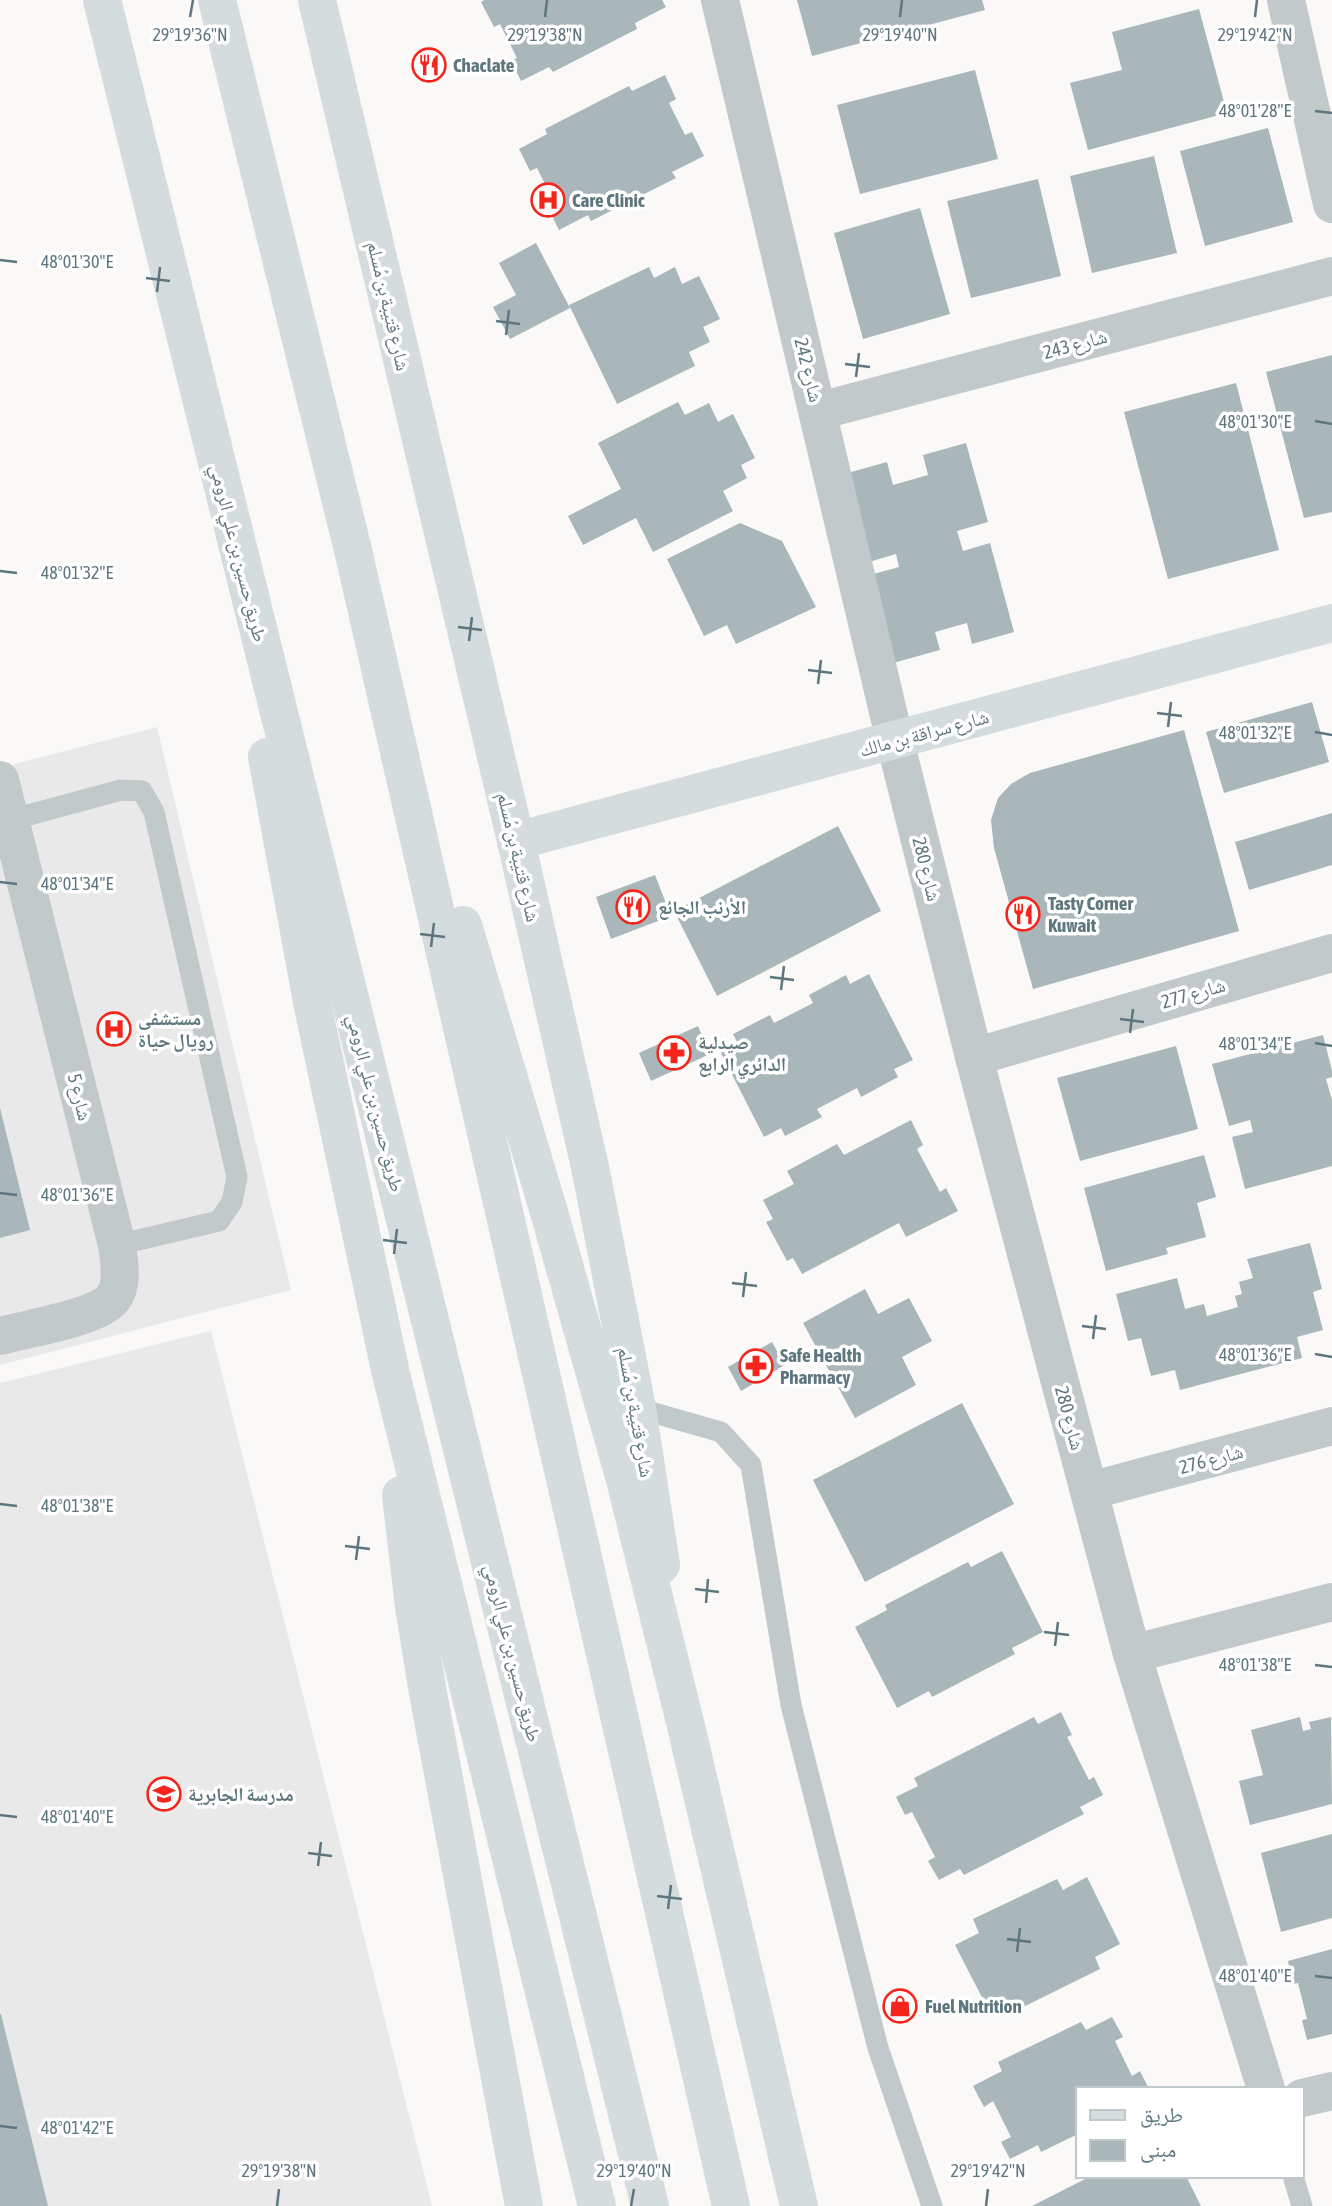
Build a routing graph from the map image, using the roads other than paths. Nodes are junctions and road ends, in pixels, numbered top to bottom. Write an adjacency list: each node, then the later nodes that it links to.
1 (102, 0): 9 (main road, طريق حسين بن علي الرومي)
2 (217, 0): 10 (main road)
3 (317, 0): 15 (main road, شارع قتيبة بن مُسلم)
4 (720, 0): 8 (street, شارع 242)
5 (1286, 0): 6 (street)
6 (1332, 204)
7 (1332, 276): 8 (street, شارع 243)
8 (819, 411): 12 (street, شارع 242)
9 (229, 510): 20 (main road); 32 (main road, طريق حسين بن علي الرومي)
10 (353, 550): 26 (main road); 31 (main road)
11 (1332, 623): 12 (main road, شارع سراقة بن مالك)
12 (895, 741): 15 (main road, شارع سراقة بن مالك); 17 (street, شارع 280)
13 (0, 780): 14 (street, شارع 5)
14 (10, 820): 18 (street, شارع 5); 18 (lane)
15 (516, 841): 21 (main road, شارع قتيبة بن مُسلم)
16 (1332, 953): 17 (street, شارع 277)
17 (974, 1057): 23 (street, شارع 280)
18 (117, 1245): 19 (street, شارع 5)
19 (0, 1336)
20 (391, 1374): 34 (main road); 35 (main road)
21 (637, 1408): 26 (main road, شارع قتيبة بن مُسلم); 36 (lane)
22 (1332, 1426): 23 (street, شارع 276)
23 (1089, 1492): 25 (street, شارع 280)
24 (1332, 1602): 25 (street)
25 (1132, 1654): 27 (street, شارع 280)
26 (685, 1722): 33 (main road)
27 (1265, 2087)
28 (1332, 2091): 29 (street)
29 (1304, 2098)
30 (1294, 2178): 37 (lane)
31 (728, 2196)
32 (649, 2200)
33 (798, 2200)
34 (524, 2206)
35 (597, 2206)
36 (932, 2206)
37 (1302, 2206)

